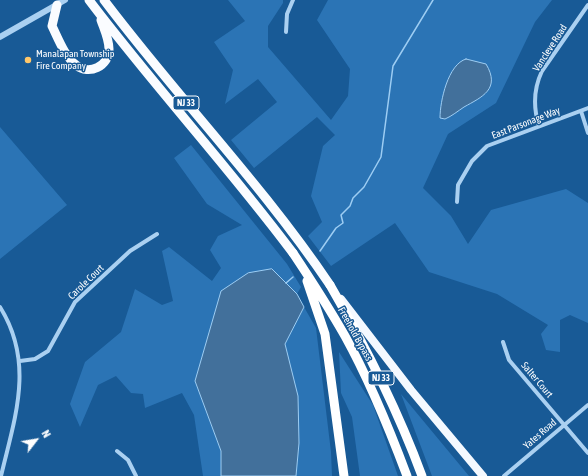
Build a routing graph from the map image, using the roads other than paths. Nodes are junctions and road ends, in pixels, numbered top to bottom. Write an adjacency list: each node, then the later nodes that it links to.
1 (89, 0): 6 (highway, NJ 33)
2 (104, 0): 16 (highway, NJ 33)
3 (293, 0): 7 (street)
4 (61, 2): 6 (highway); 8 (street)
5 (588, 5): 11 (street, Vancleve Road)
6 (98, 12): 15 (highway, NJ 33)
7 (286, 32)
8 (0, 37)
9 (588, 108): 10 (street, East Parsonage Way)
10 (580, 111): 11 (street, East Parsonage Way); 12 (street)
11 (539, 126): 13 (street, East Parsonage Way)
12 (588, 133)
13 (457, 202)
14 (157, 234): 19 (street, Carole Court)
15 (293, 253): 26 (highway); 27 (highway, Freehold Bypass / NJ 33)
16 (330, 285): 28 (highway, Freehold Bypass / NJ 33); 29 (main road)
17 (0, 307): 19 (street)
18 (503, 342): 21 (street, Salter Court)
19 (20, 361): 24 (street)
20 (588, 406): 21 (street, Yates Road)
21 (564, 424): 23 (street, Salter Court); 30 (street, Yates Road)
22 (117, 451): 25 (street)
23 (588, 453)
24 (1, 476)
25 (136, 476)
26 (344, 476)
27 (407, 476)
28 (422, 476)
29 (484, 476)
30 (504, 476)

